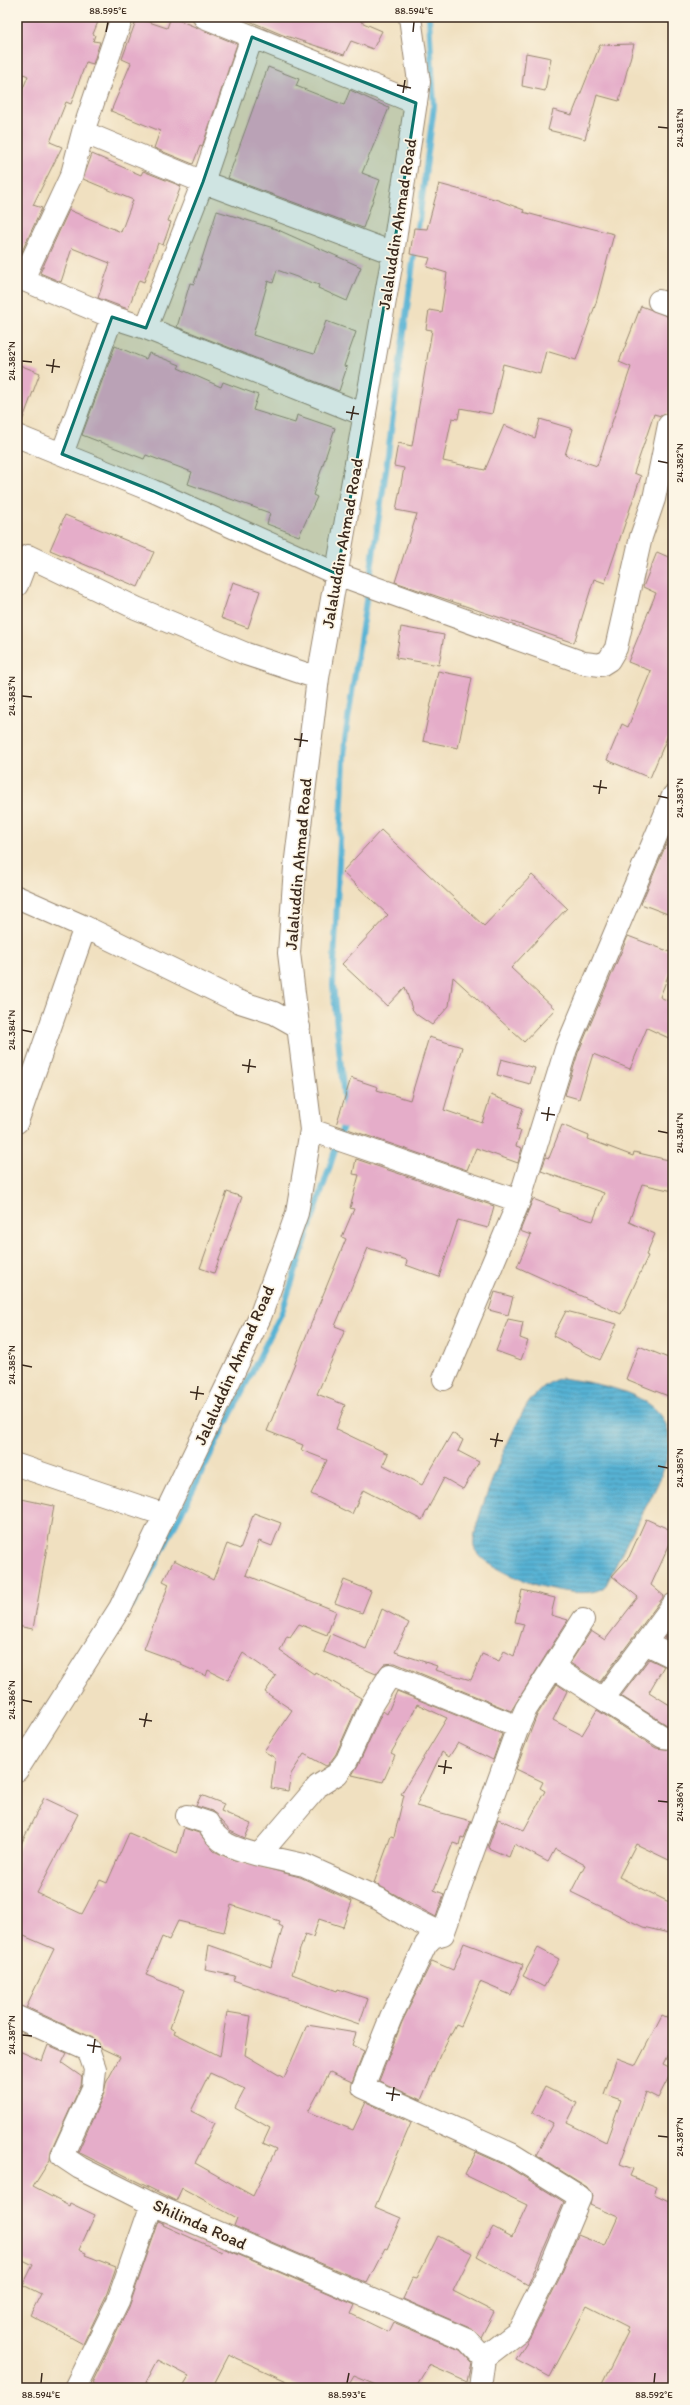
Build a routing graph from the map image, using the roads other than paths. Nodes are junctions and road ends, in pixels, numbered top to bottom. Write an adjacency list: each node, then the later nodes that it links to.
1 (122, 17): 6 (street)
2 (410, 17): 5 (street, Jalaluddin Ahmad Road)
3 (215, 19): 4 (street)
4 (252, 37): 5 (street); 7 (street)
5 (416, 103): 8 (street, Jalaluddin Ahmad Road)
6 (83, 132): 7 (street); 9 (street)
7 (203, 182): 8 (street); 11 (street)
8 (393, 253): 12 (street, Jalaluddin Ahmad Road)
9 (20, 278): 10 (street)
10 (112, 317): 11 (street); 15 (street)
11 (146, 328): 12 (street)
12 (365, 415): 17 (street, Jalaluddin Ahmad Road)
13 (673, 426): 17 (street)
14 (17, 436): 15 (street)
15 (62, 454): 17 (street)
16 (23, 553): 18 (street); 19 (street)
17 (336, 574): 19 (street, Jalaluddin Ahmad Road)
18 (17, 585)
19 (318, 678): 24 (street, Jalaluddin Ahmad Road)
20 (673, 796): 21 (street)
21 (667, 826): 27 (street)
22 (17, 896): 23 (street)
23 (85, 926): 24 (street); 25 (street)
24 (298, 1027): 26 (street, Jalaluddin Ahmad Road)
25 (17, 1122)
26 (311, 1130): 27 (street); 30 (street, Jalaluddin Ahmad Road)
27 (519, 1201): 28 (street)
28 (444, 1379)
29 (17, 1465): 30 (street)
30 (165, 1515): 39 (street, Jalaluddin Ahmad Road)
31 (673, 1605): 33 (street)
32 (583, 1620): 35 (street)
33 (645, 1643): 34 (street); 36 (street)
34 (673, 1657)
35 (553, 1667): 36 (street); 37 (street)
36 (603, 1699): 38 (street)
37 (518, 1727): 41 (street); 42 (street)
38 (673, 1738)
39 (17, 1770)
40 (187, 1816): 41 (street)
41 (259, 1855): 42 (street)
42 (443, 1934): 45 (street)
43 (17, 2017): 44 (street, Shilinda Road)
44 (152, 2204): 45 (street, Shilinda Road); 46 (street)
45 (484, 2358): 47 (street)
46 (75, 2388)
47 (480, 2388)

